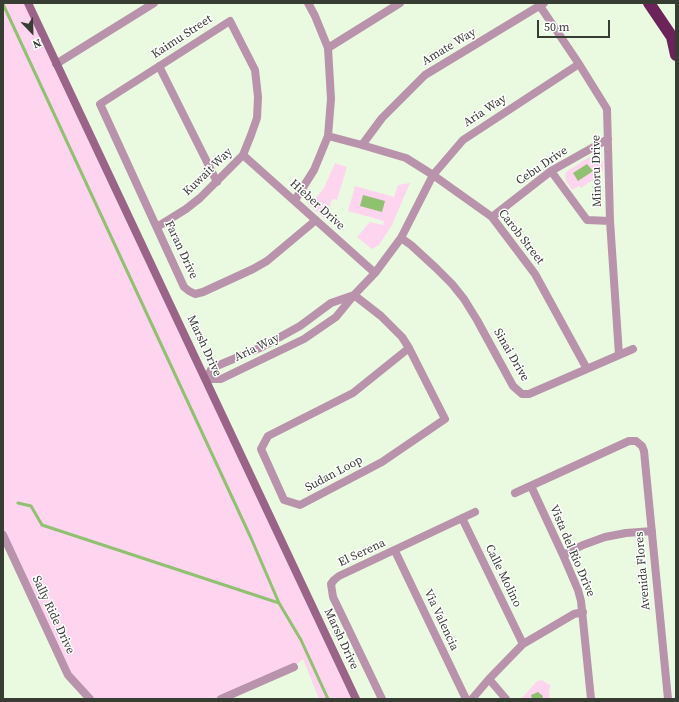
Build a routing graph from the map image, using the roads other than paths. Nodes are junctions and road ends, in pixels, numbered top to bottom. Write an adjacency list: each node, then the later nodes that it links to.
1 (28, 3): 10 (street, Marsh Drive)
2 (154, 3): 10 (street)
3 (308, 3): 8 (street)
4 (400, 3): 8 (street)
5 (649, 3): 7 (highway)
6 (542, 5): 11 (street, Minoru Drive); 17 (street, Amate Way)
7 (674, 40): 9 (highway)
8 (328, 48): 15 (street)
9 (676, 55)
10 (56, 64): 34 (street, Marsh Drive)
11 (580, 64): 16 (street, Minoru Drive); 20 (street, Aria Way)
12 (159, 66): 13 (street, Kaimu Street); 14 (street, Kaimu Street); 21 (street)
13 (255, 70): 18 (street, Kuwait Way)
14 (100, 104): 26 (street, Faran Drive)
15 (328, 136): 17 (street, Carob Street); 22 (street)
16 (608, 139): 19 (street, Cebu Drive); 25 (street, Minoru Drive)
17 (362, 145): 20 (street, Carob Street)
18 (243, 155): 21 (street, Kuwait Way); 22 (street, Hieber Drive)
19 (551, 171): 23 (street, Cebu Drive); 25 (street)
20 (433, 175): 23 (street, Carob Street); 27 (street, Aria Way)
21 (216, 182): 26 (street, Kuwait Way)
22 (294, 200): 24 (street, Hieber Drive)
23 (492, 216): 33 (street, Carob Street)
24 (316, 220): 26 (street, Faran Drive); 28 (street, Hieber Drive)
25 (610, 221): 32 (street, Minoru Drive)
26 (157, 227)
27 (401, 238): 28 (street, Aria Way); 33 (street, Sinai Drive)
28 (375, 273): 29 (street, Aria Way)
29 (354, 295): 30 (street, Sudan Loop); 34 (street, Aria Way); 34 (street, Aria Way)
30 (409, 348): 30 (street, Sudan Loop)
31 (633, 349): 32 (street, Sinai Drive)
32 (618, 355): 33 (street, Sinai Drive)
33 (587, 369)
34 (206, 378): 49 (street, Marsh Drive)
35 (531, 486): 36 (street); 39 (street, Avenida Flores); 42 (street, Vista del Rio Drive)
36 (515, 493)
37 (474, 512): 38 (street, El Serena)
38 (462, 518): 41 (street, El Serena); 44 (street, Calle Molino)
39 (652, 531): 42 (street); 55 (street, Avenida Flores)
40 (3, 535): 47 (street, Sally Ride Drive)
41 (395, 550): 50 (street, El Serena); 51 (street, Via Valencia)
42 (563, 555): 43 (street, Vista del Rio Drive)
43 (583, 612): 44 (street); 54 (street, Vista del Rio Drive)
44 (523, 644): 46 (street)
45 (294, 667): 48 (street)
46 (489, 679): 52 (street); 53 (street)
47 (90, 699)
48 (221, 699)
49 (356, 699)
50 (382, 699)
51 (466, 699)
52 (472, 699)
53 (506, 699)
54 (591, 699)
55 (668, 699)

